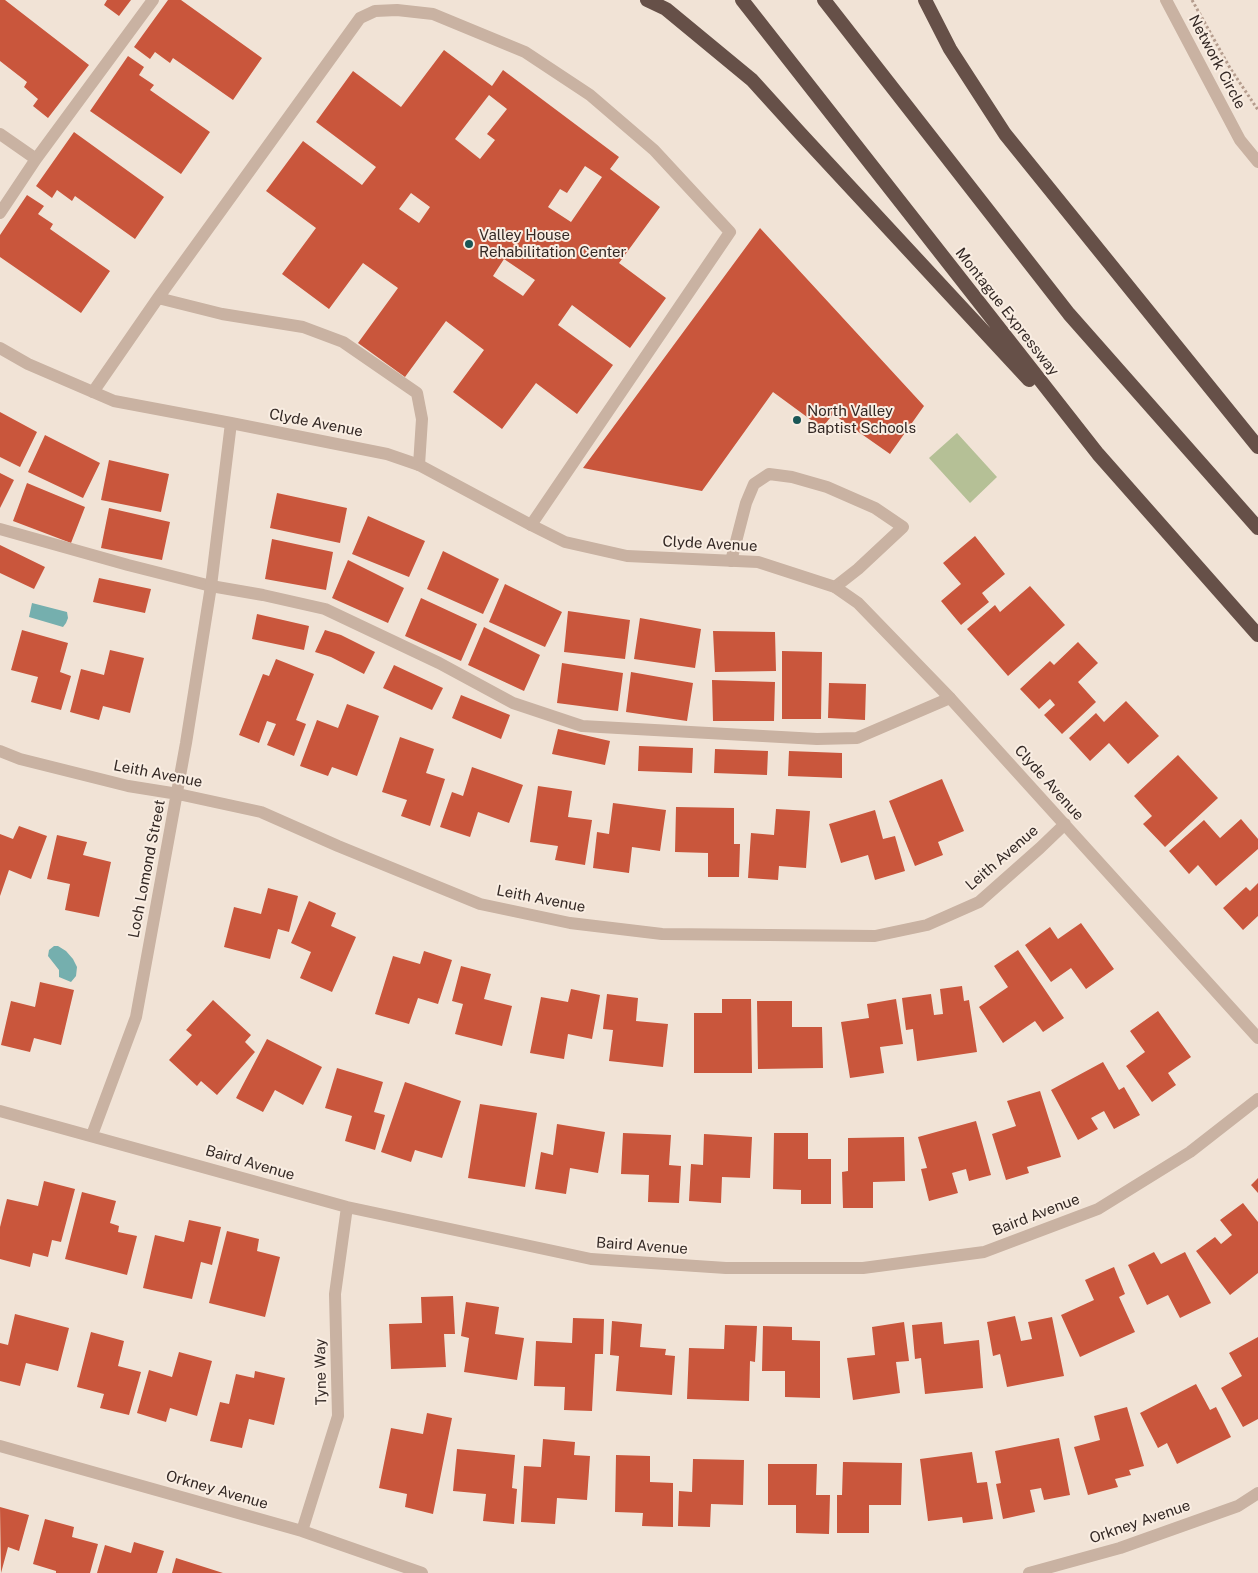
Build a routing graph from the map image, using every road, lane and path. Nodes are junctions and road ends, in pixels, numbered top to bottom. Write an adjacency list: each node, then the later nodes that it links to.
1 (153, 0): 10 (street)
2 (647, 0): 18 (highway)
3 (742, 0): 18 (highway, Montague Expressway)
4 (824, 0): 21 (highway)
5 (925, 0): 17 (highway)
6 (1166, 0): 11 (street, Network Circle)
7 (1192, 0): 8 (path)
8 (1258, 110)
9 (0, 134): 10 (street)
10 (36, 158): 12 (street)
11 (1258, 162)
12 (0, 213)
13 (158, 298): 15 (street); 19 (street); 20 (street)
14 (0, 348): 15 (street, Clyde Avenue)
15 (93, 392): 16 (street, Clyde Avenue)
16 (231, 423): 19 (street, Clyde Avenue); 24 (street, Loch Lomond Street)
17 (1258, 447)
18 (1098, 454): 26 (highway, Montague Expressway)
19 (419, 465): 20 (street, Clyde Avenue)
20 (531, 525): 23 (street, Clyde Avenue)
21 (1258, 528)
22 (0, 529): 24 (street)
23 (730, 561): 25 (street, Clyde Avenue); 25 (street)
24 (211, 586): 27 (street); 29 (street, Loch Lomond Street)
25 (835, 587): 27 (street, Clyde Avenue)
26 (1258, 635)
27 (950, 698): 30 (street, Clyde Avenue)
28 (0, 751): 29 (street, Leith Avenue)
29 (178, 794): 30 (street, Leith Avenue); 34 (street, Loch Lomond Street)
30 (1065, 824): 31 (street, Clyde Avenue)
31 (1258, 1038)
32 (1258, 1099): 35 (street, Baird Avenue)
33 (0, 1111): 34 (street, Baird Avenue)
34 (92, 1135): 35 (street, Baird Avenue)
35 (346, 1207): 38 (street, Tyne Way)
36 (0, 1446): 38 (street, Orkney Avenue)
37 (1258, 1493): 40 (street, Orkney Avenue)
38 (302, 1531): 39 (street, Orkney Avenue)
39 (422, 1573)
40 (1029, 1573)

